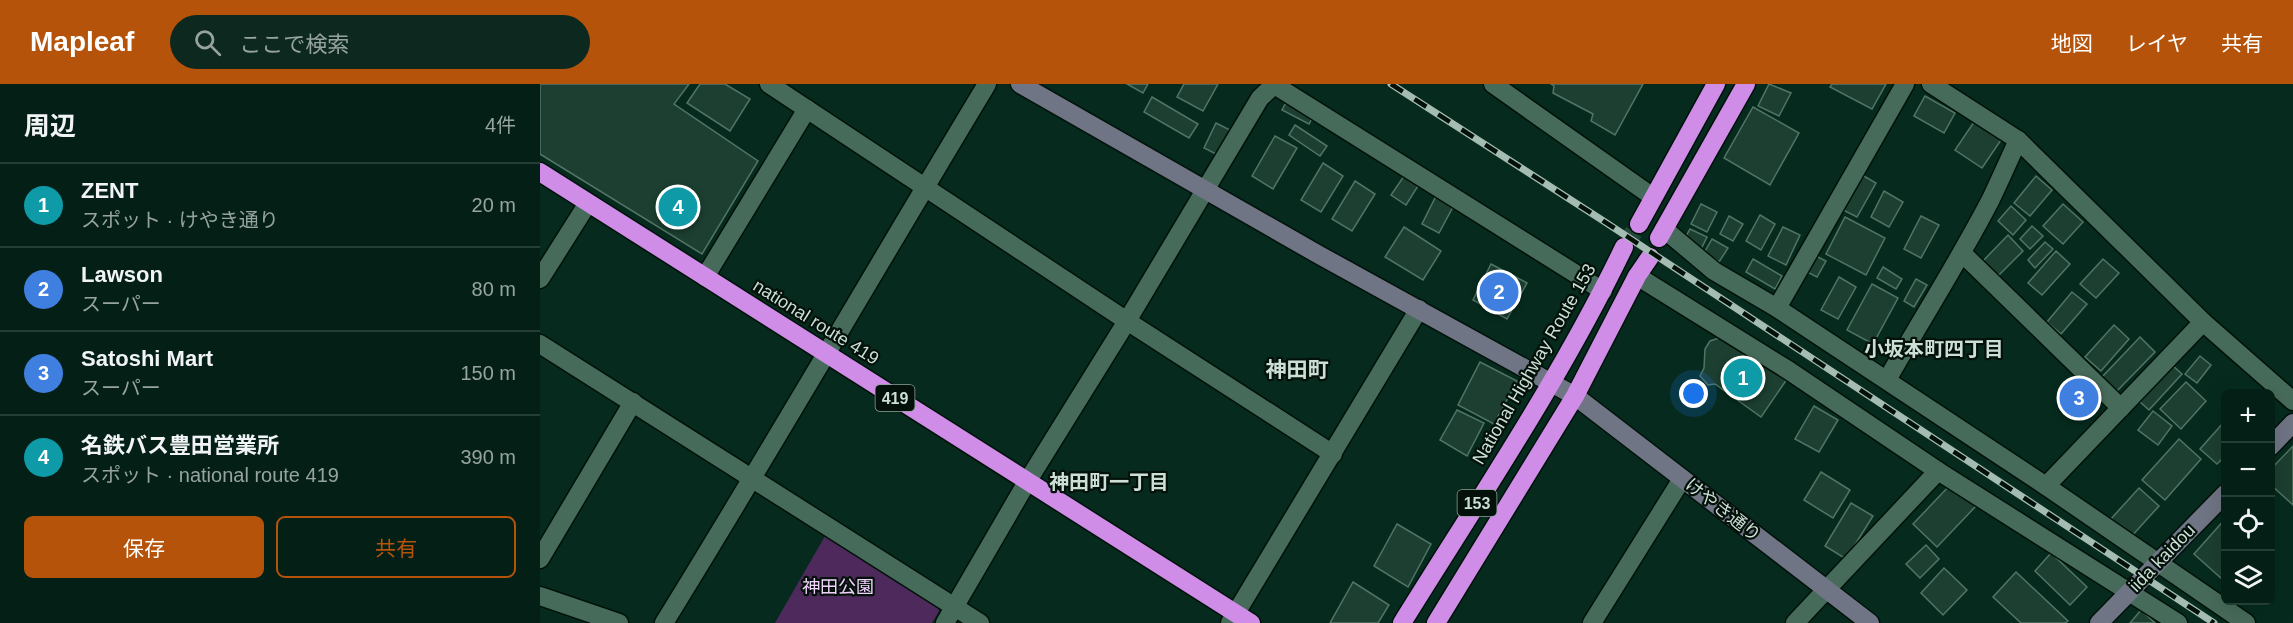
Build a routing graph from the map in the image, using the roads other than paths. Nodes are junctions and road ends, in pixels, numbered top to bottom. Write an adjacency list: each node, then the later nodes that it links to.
1 (769, 84): 10 (street)
2 (987, 84): 13 (street)
3 (1020, 84): 14 (street, けやき通り)
4 (1275, 84): 14 (street); 25 (street)
5 (1493, 84): 15 (street)
6 (1716, 84): 15 (highway)
7 (1746, 84): 18 (highway)
8 (1905, 84): 26 (street)
9 (1931, 84): 11 (street)
10 (807, 109): 13 (street); 22 (street)
11 (2018, 140): 20 (street); 29 (street)
12 (540, 172): 16 (highway, national route 419 / 419)
13 (925, 186): 28 (street); 31 (street)
14 (1206, 190): 27 (street, けやき通り); 28 (street)
15 (1653, 197): 17 (highway)
16 (588, 202): 22 (highway, national route 419 / 419); 24 (street)
17 (1639, 224)
18 (1662, 233): 26 (street)
19 (1624, 247): 25 (highway, National Highway Route 153 / 153)
20 (1962, 253): 32 (street); 37 (street)
21 (1650, 257): 23 (highway, 153)
22 (705, 276): 31 (highway, national route 419 / 419)
23 (1637, 276): 34 (highway, 153); 41 (street)
24 (540, 279)
25 (1603, 291): 33 (highway, National Highway Route 153 / 153)
26 (1777, 308): 32 (street)
27 (1419, 309): 33 (street, けやき通り); 40 (street)
28 (1127, 321): 40 (street); 44 (street)
29 (2203, 322): 35 (street); 37 (street)
30 (540, 344): 36 (street)
31 (825, 353): 42 (street); 44 (highway, national route 419 / 419)
32 (1887, 380): 45 (street)
33 (1551, 382): 34 (street, けやき通り); 57 (highway, National Highway Route 153 / 153)
34 (1575, 396): 43 (street, けやき通り); 58 (highway, 153)
35 (2293, 401)
36 (633, 402): 42 (street); 47 (street)
37 (2121, 408): 45 (street)
38 (2293, 423): 39 (street)
39 (2275, 443)
40 (1333, 454): 53 (street)
41 (1938, 471): 49 (street); 50 (street)
42 (753, 479): 52 (street); 55 (street)
43 (1682, 479): 49 (street, けやき通り); 59 (street)
44 (1027, 482): 52 (street); 53 (highway, national route 419 / 419)
45 (2046, 486): 48 (street)
46 (2222, 497): 48 (street, iida kaidou)
47 (540, 559)
48 (2157, 564): 50 (street, iida kaidou); 64 (street)
49 (1826, 589): 60 (street); 61 (street, けやき通り)
50 (2128, 592): 62 (street, iida kaidou); 63 (street)
51 (540, 596): 54 (street)
52 (950, 615): 56 (street)
53 (1239, 620)
54 (619, 623)
55 (664, 623)
56 (980, 623)
57 (1402, 623)
58 (1436, 623)
59 (1592, 623)
60 (1795, 623)
61 (1870, 623)
62 (2099, 623)
63 (2178, 623)
64 (2246, 623)

